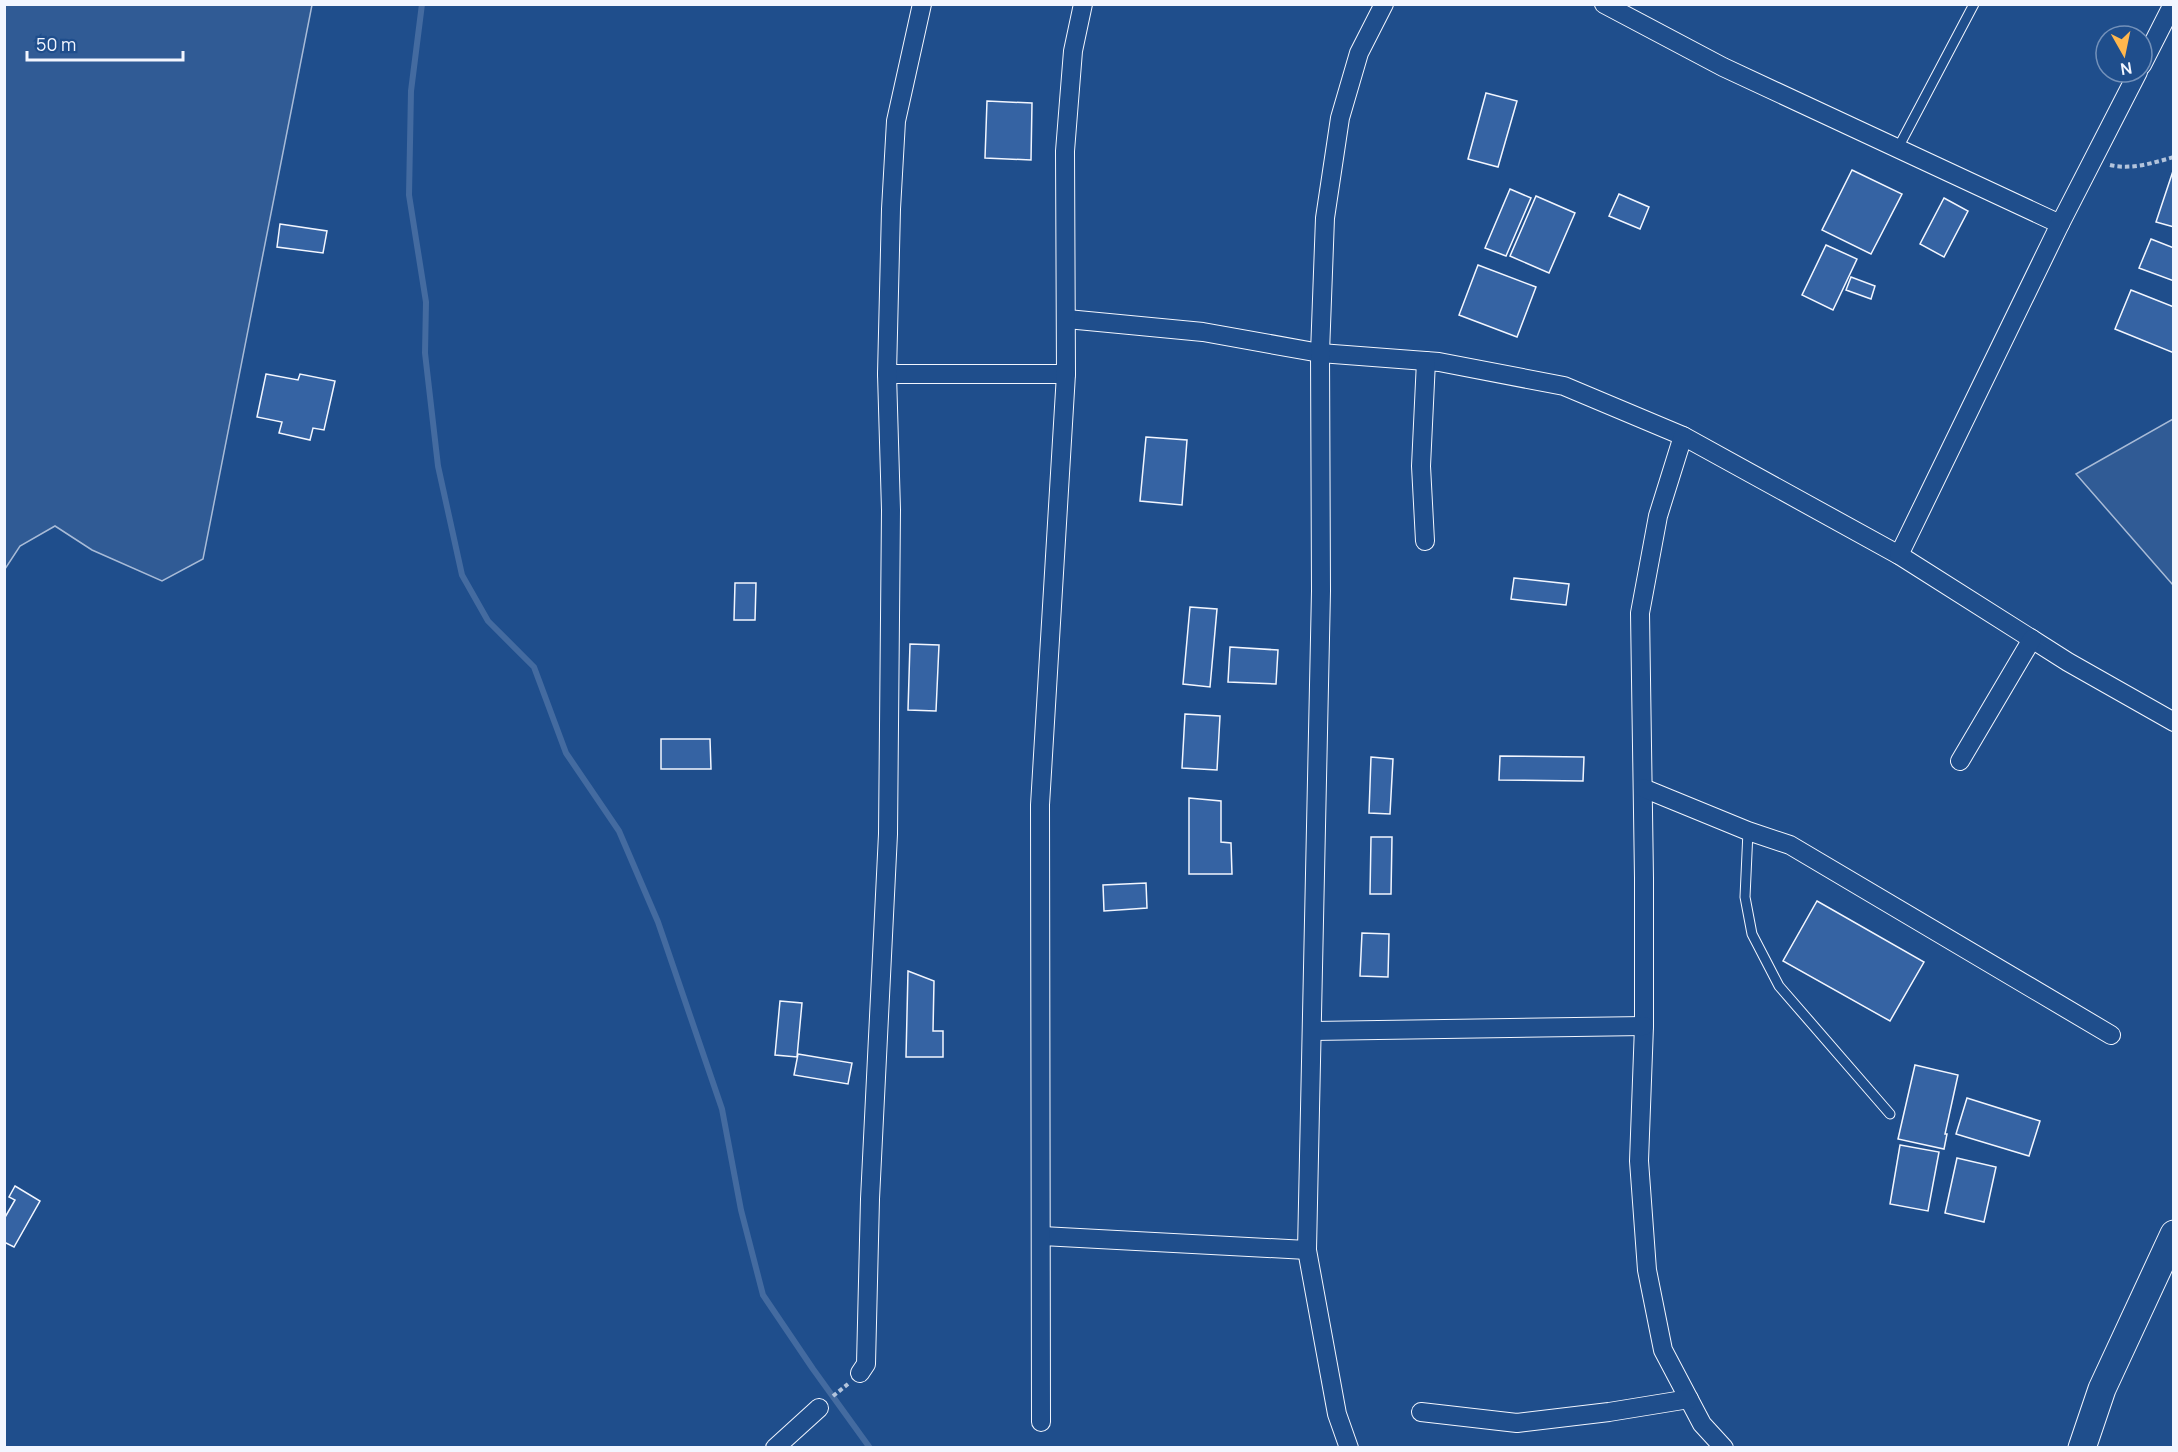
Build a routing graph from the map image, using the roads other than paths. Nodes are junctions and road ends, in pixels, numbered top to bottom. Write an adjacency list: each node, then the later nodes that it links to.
1 (922, 4): 14 (street)
2 (1083, 4): 11 (street)
3 (1384, 4): 12 (street)
4 (1604, 4): 9 (street)
5 (1974, 4): 9 (lane)
6 (2173, 4): 7 (street)
7 (2154, 41)
8 (2132, 84): 10 (street)
9 (1898, 148): 10 (street)
10 (2060, 224): 18 (street)
11 (1067, 319): 12 (street); 15 (street)
12 (1320, 353): 13 (street); 25 (street)
13 (1426, 362): 16 (street); 17 (street)
14 (887, 374): 15 (street); 31 (street)
15 (1066, 374): 29 (street)
16 (1683, 435): 18 (street); 22 (street)
17 (1425, 540)
18 (1899, 555): 19 (street)
19 (2032, 639): 20 (street); 21 (street)
20 (2174, 722)
21 (1960, 761)
22 (1643, 788): 23 (street); 24 (street)
23 (1748, 831): 26 (street); 27 (lane)
24 (1644, 1026): 25 (street); 32 (street)
25 (1313, 1031): 30 (street)
26 (2111, 1035)
27 (1890, 1114)
28 (2174, 1234): 39 (street)
29 (1042, 1236): 30 (street); 35 (street)
30 (1307, 1250): 37 (street)
31 (860, 1373)
32 (1689, 1400): 34 (street); 38 (street)
33 (819, 1408): 36 (street)
34 (1421, 1412)
35 (1041, 1422)
36 (775, 1448)
37 (1349, 1448)
38 (1724, 1448)
39 (2082, 1448)

